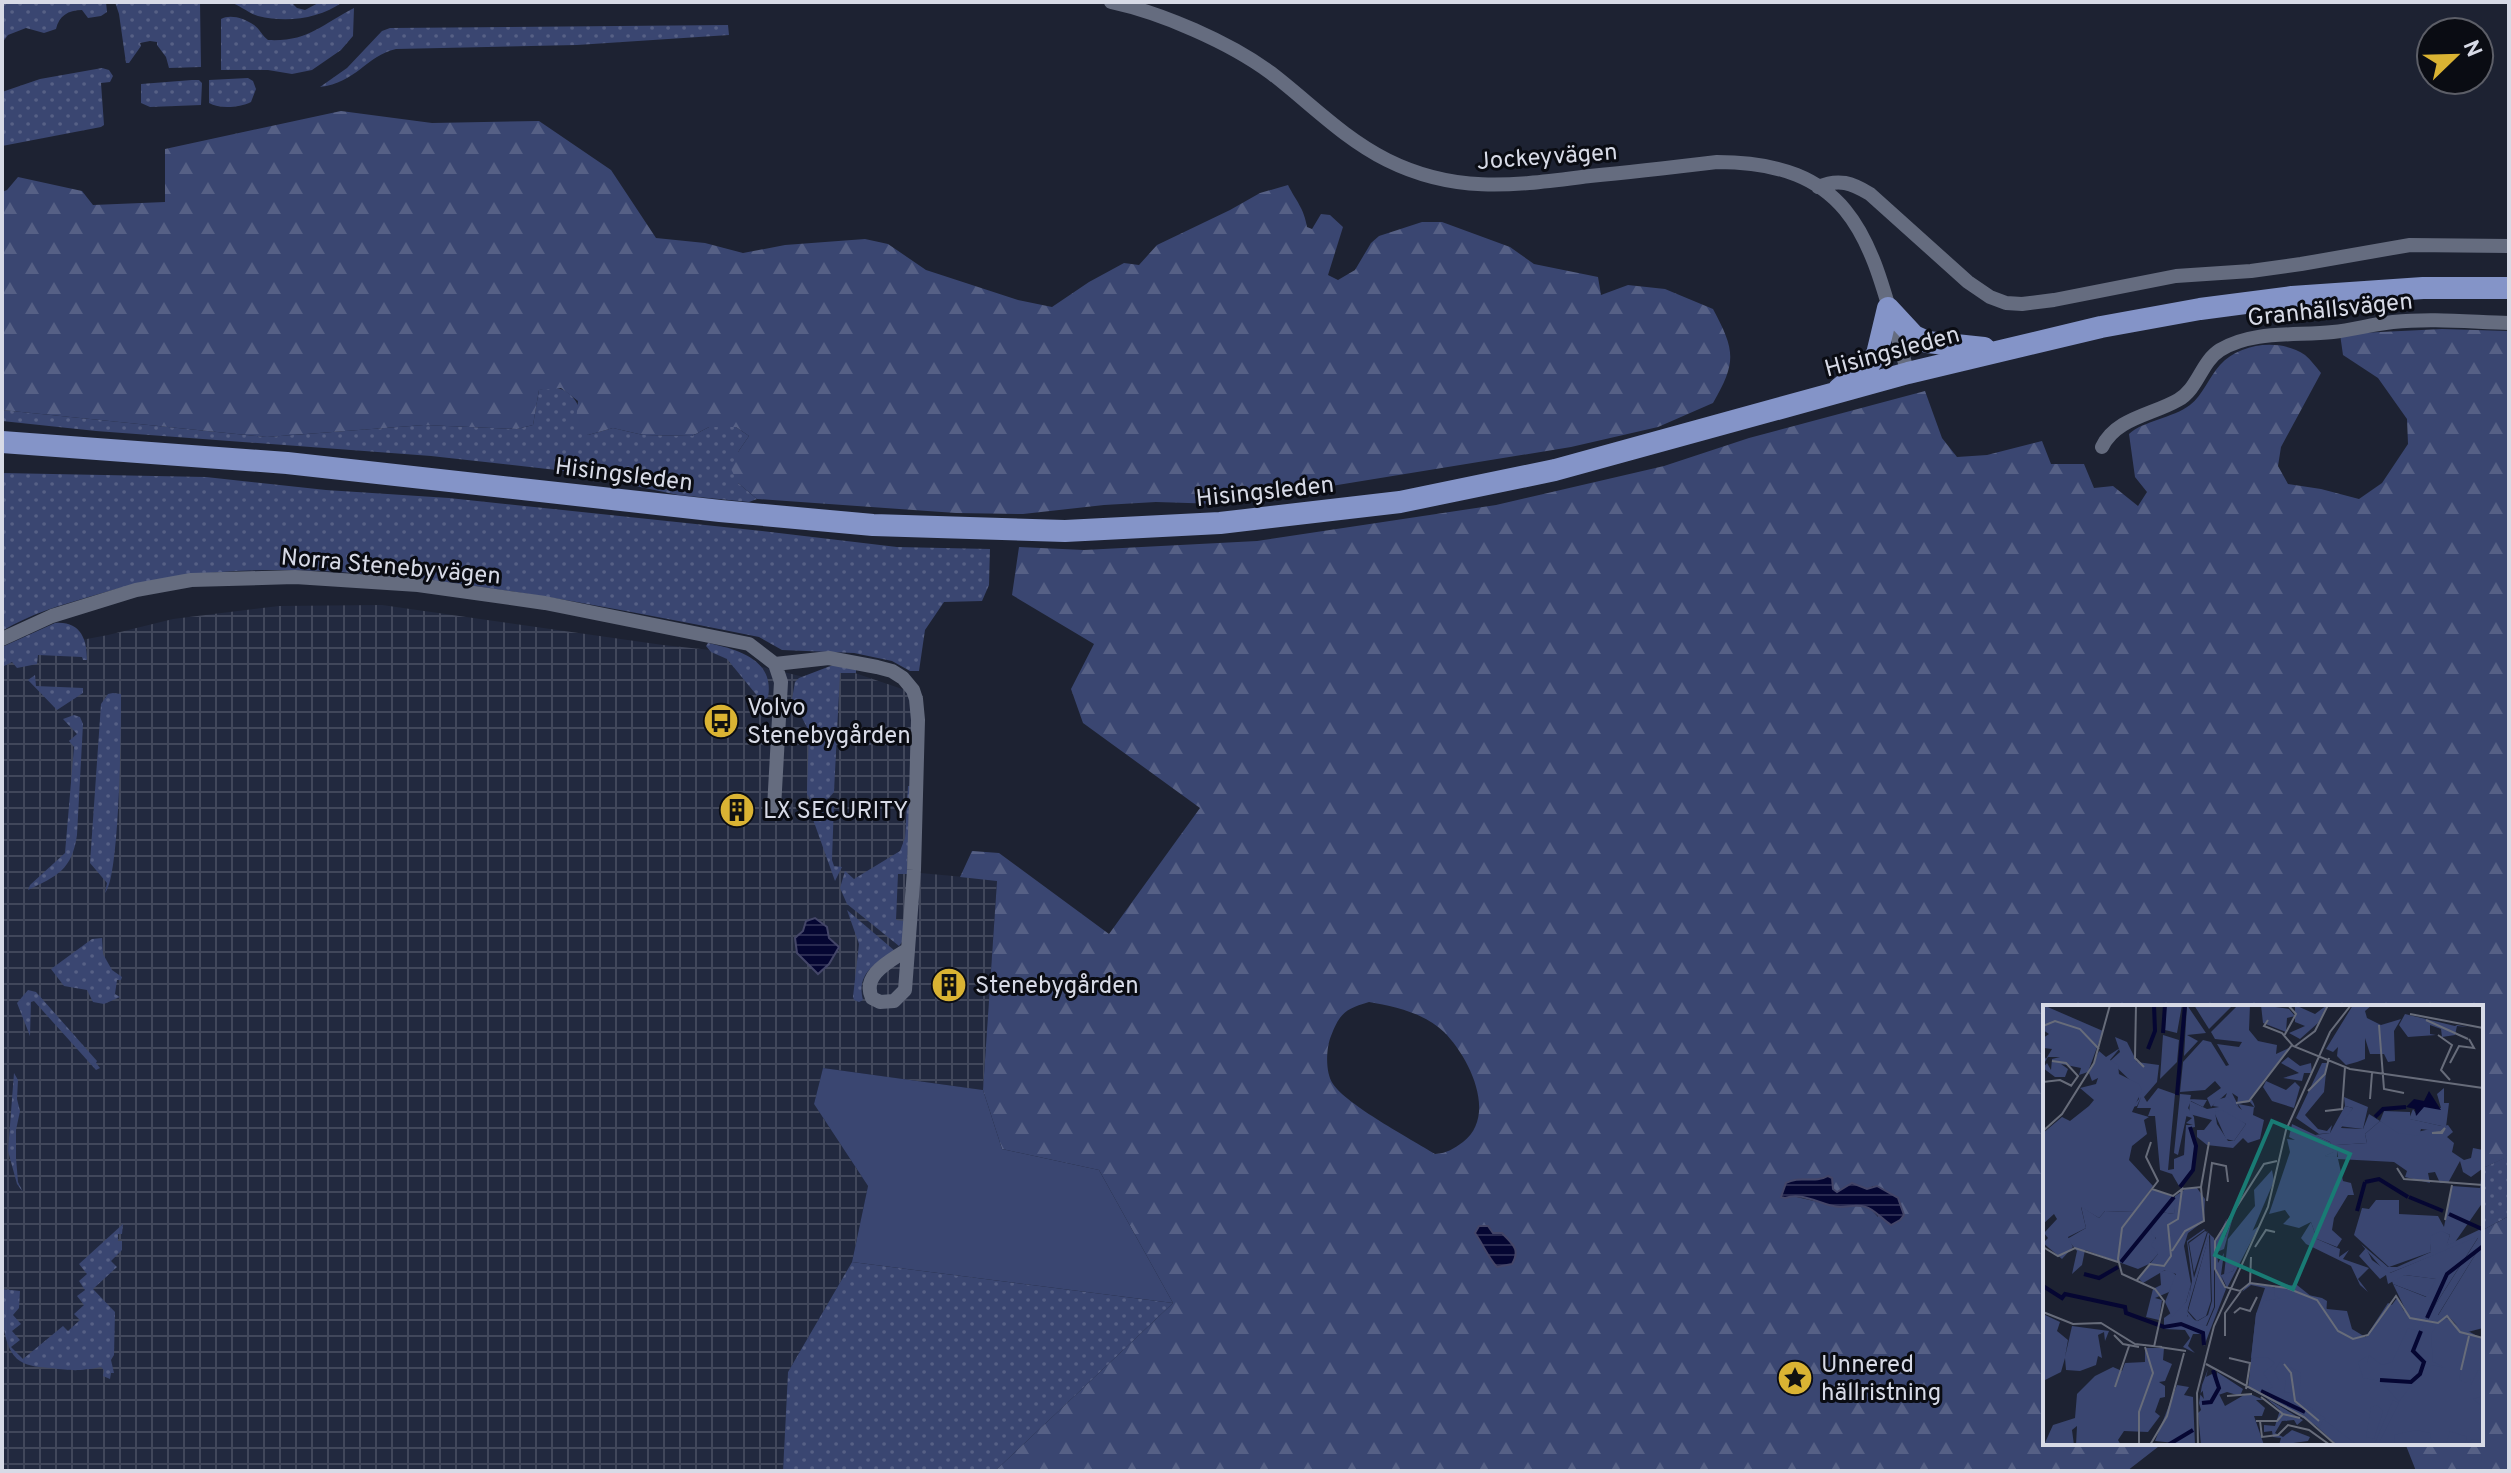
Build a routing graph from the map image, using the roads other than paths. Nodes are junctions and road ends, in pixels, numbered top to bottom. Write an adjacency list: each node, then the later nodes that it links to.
1 (1111, 2): 2 (street, Jockeyvägen)
2 (1818, 187): 3 (street); 5 (street, Jockeyvägen)
3 (2509, 246)
4 (2509, 288): 7 (highway, Hisingsleden)
5 (1888, 308): 7 (highway); 8 (street, Jockeyvägen); 9 (highway)
6 (2509, 323): 11 (street, Granhällsvägen)
7 (2001, 350): 8 (highway, Hisingsleden)
8 (1908, 373): 9 (highway, Hisingsleden)
9 (1833, 393): 10 (highway, Hisingsleden)
10 (3, 444)
11 (2102, 447)
12 (2, 639): 13 (street, Norra Stenebyvägen)
13 (775, 664): 14 (street); 15 (street)
14 (774, 808)
15 (908, 949)

